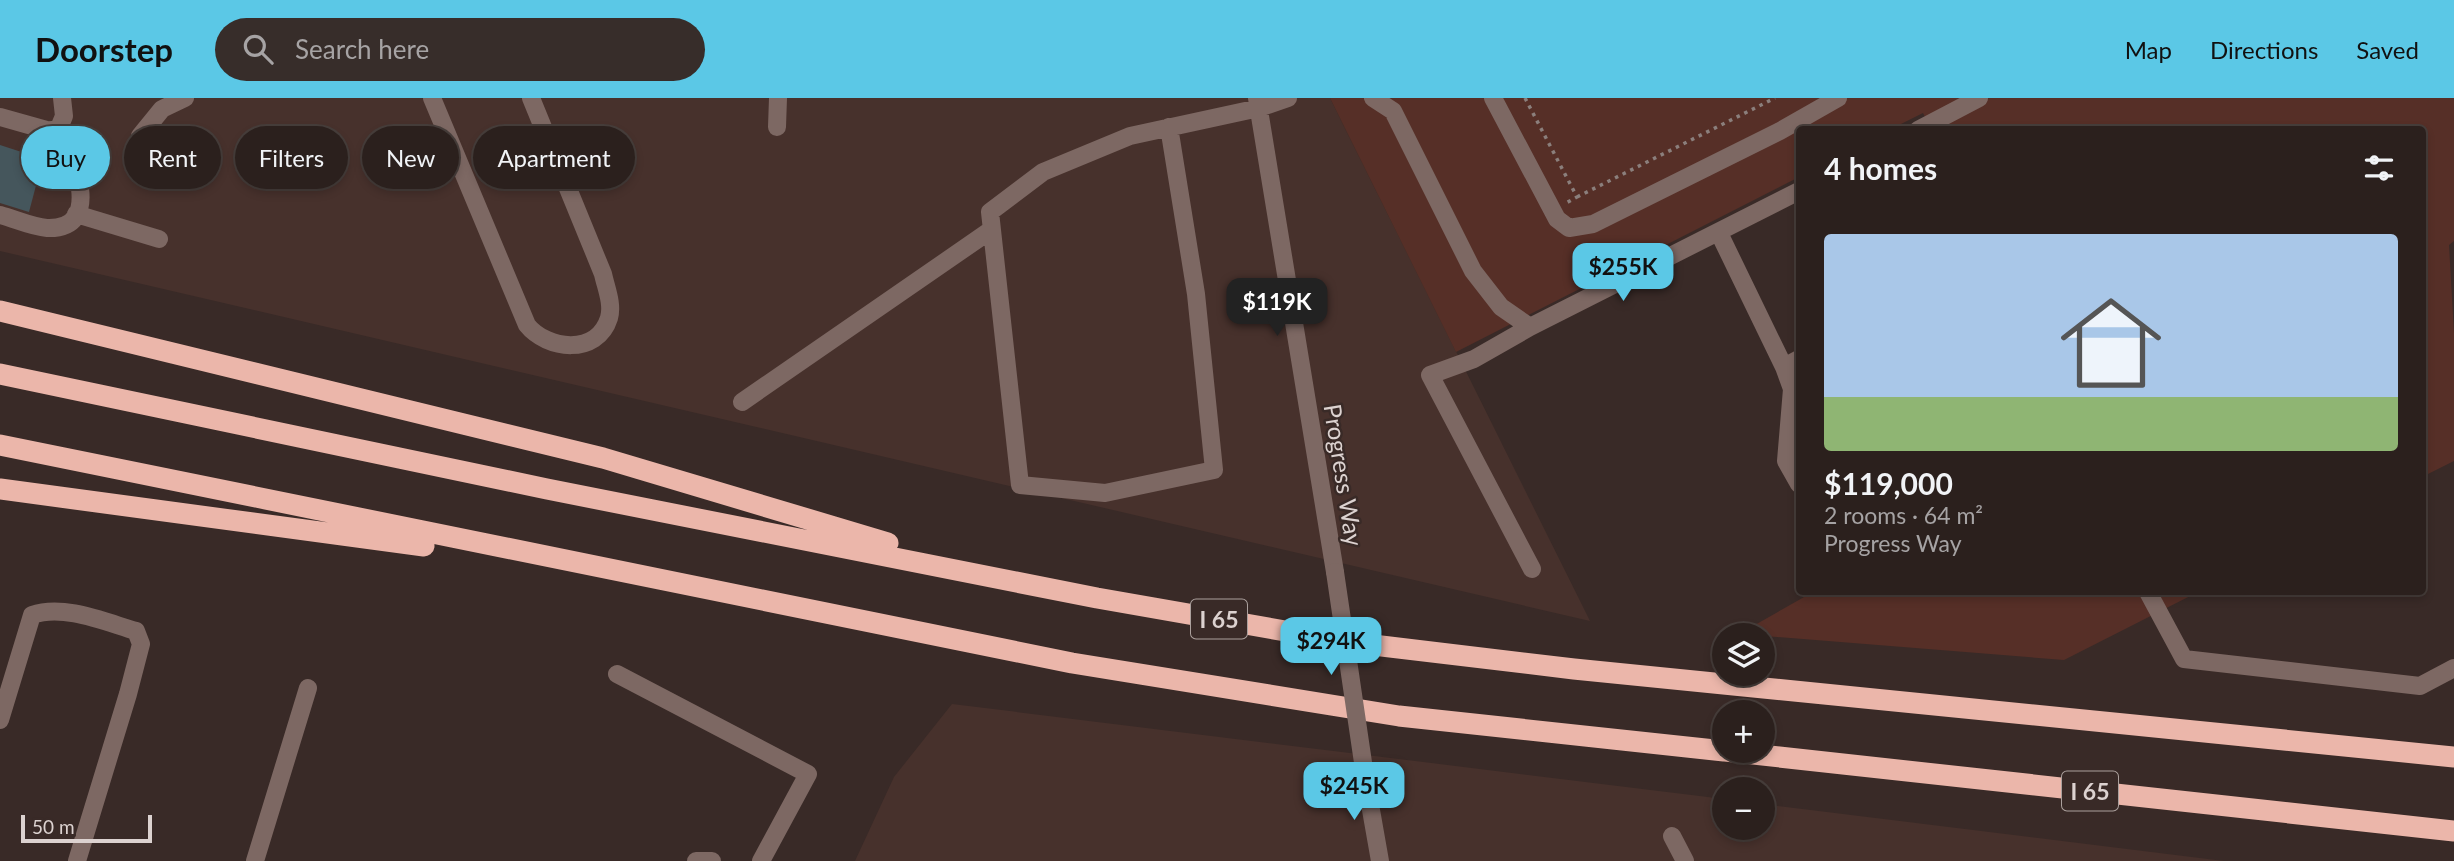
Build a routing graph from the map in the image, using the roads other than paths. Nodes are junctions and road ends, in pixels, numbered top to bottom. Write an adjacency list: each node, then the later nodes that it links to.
1 (62, 98): 14 (street)
2 (432, 98): 3 (street)
3 (531, 98)
4 (778, 98): 17 (street)
5 (1288, 98): 11 (street)
6 (1373, 98): 27 (street)
7 (1493, 98): 8 (street)
8 (1838, 98)
9 (1979, 98): 16 (street)
10 (179, 99): 15 (street)
11 (1258, 103): 18 (street); 53 (street, Progress Way, bridge)
12 (0, 117): 13 (street)
13 (32, 126)
14 (60, 126)
15 (148, 126)
16 (1926, 126)
17 (777, 127)
18 (1169, 128): 23 (street); 23 (street)
19 (81, 189): 22 (street)
20 (1796, 193): 24 (street)
21 (0, 215): 22 (street)
22 (70, 220): 25 (street)
23 (991, 230): 31 (street)
24 (1719, 233): 27 (street); 28 (street)
25 (159, 239)
26 (0, 311): 37 (highway)
27 (1530, 327): 35 (street)
28 (1792, 363): 30 (street)
29 (0, 374): 37 (highway, I 65)
30 (1795, 396): 33 (street)
31 (742, 402)
32 (0, 445): 36 (highway, I 65)
33 (1796, 479)
34 (0, 489): 36 (highway)
35 (1532, 569)
36 (624, 574): 43 (highway, I 65)
37 (1028, 584): 45 (highway, I 65)
38 (2150, 595): 39 (street)
39 (2454, 668)
40 (617, 674): 52 (street)
41 (307, 688): 49 (street)
42 (0, 720): 48 (street)
43 (1712, 750)
44 (1775, 757): 46 (highway, I 65)
45 (2454, 757)
46 (2454, 831)
47 (1671, 836): 54 (street)
48 (77, 861)
49 (255, 861)
50 (696, 861): 51 (street)
51 (712, 861)
52 (761, 861)
53 (1380, 861)
54 (1685, 861)

